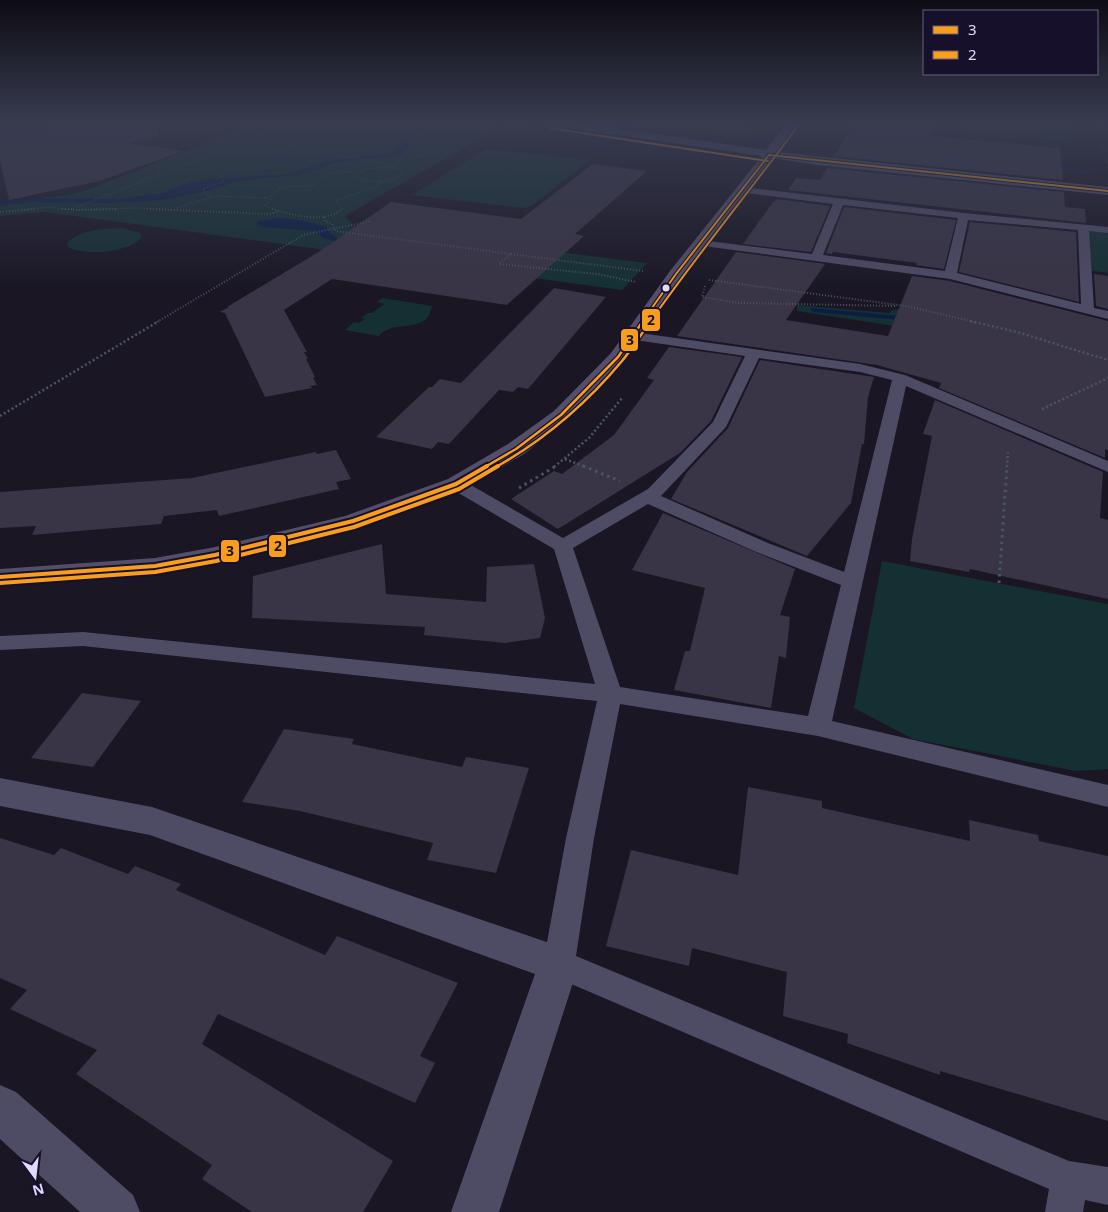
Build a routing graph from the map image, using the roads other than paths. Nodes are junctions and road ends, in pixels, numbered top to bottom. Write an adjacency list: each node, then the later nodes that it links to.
1 (751, 179): 3 (street)
2 (994, 179): 4 (street)
3 (743, 190): 5 (lane); 9 (street)
4 (1108, 191)
5 (839, 202): 6 (lane); 10 (lane)
6 (964, 216): 7 (lane); 11 (lane)
7 (1084, 228): 8 (lane); 12 (lane)
8 (1108, 230)
9 (700, 243): 10 (lane); 14 (street)
10 (816, 257): 11 (lane)
11 (950, 275): 12 (lane)
12 (1088, 310): 13 (lane)
13 (1108, 315)
14 (633, 336): 15 (lane); 18 (street)
15 (754, 353): 16 (lane); 19 (lane)
16 (900, 378): 17 (lane); 22 (lane)
17 (1108, 467)
18 (456, 484): 20 (lane); 21 (street)
19 (647, 497): 20 (lane); 22 (lane)
20 (562, 546): 24 (lane)
21 (0, 577)
22 (852, 582): 25 (lane)
23 (0, 643): 24 (lane)
24 (610, 694): 25 (lane); 28 (lane)
25 (818, 727): 27 (lane)
26 (0, 792): 28 (street)
27 (1108, 796)
28 (559, 964): 31 (lane); 33 (street)
29 (0, 1108): 32 (street)
30 (1108, 1186): 31 (lane)
31 (1066, 1196)
32 (116, 1212)
33 (475, 1212)

